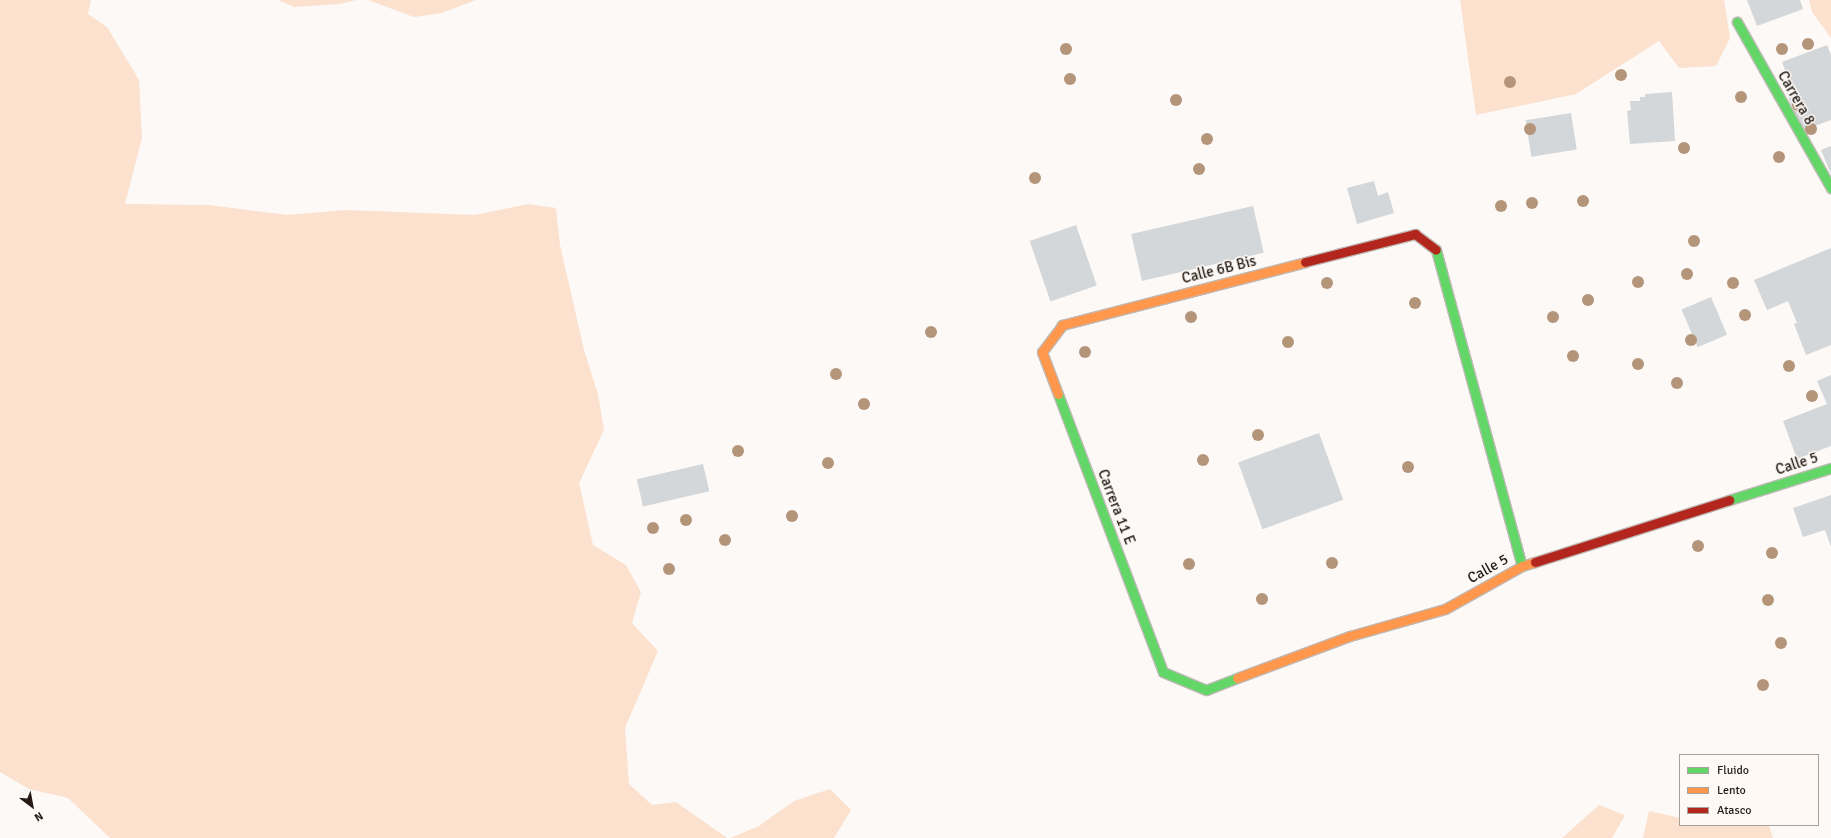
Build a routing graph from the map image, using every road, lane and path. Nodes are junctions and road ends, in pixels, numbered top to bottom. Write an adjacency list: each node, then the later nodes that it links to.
1 (1737, 22): 2 (street, Carrera 8)
2 (1831, 188)
3 (1042, 352): 5 (street, Calle 6B Bis); 6 (street, Carrera 11 E)
4 (1831, 468): 5 (street, Calle 5)
5 (1522, 566): 6 (street, Calle 5)
6 (1163, 672)

